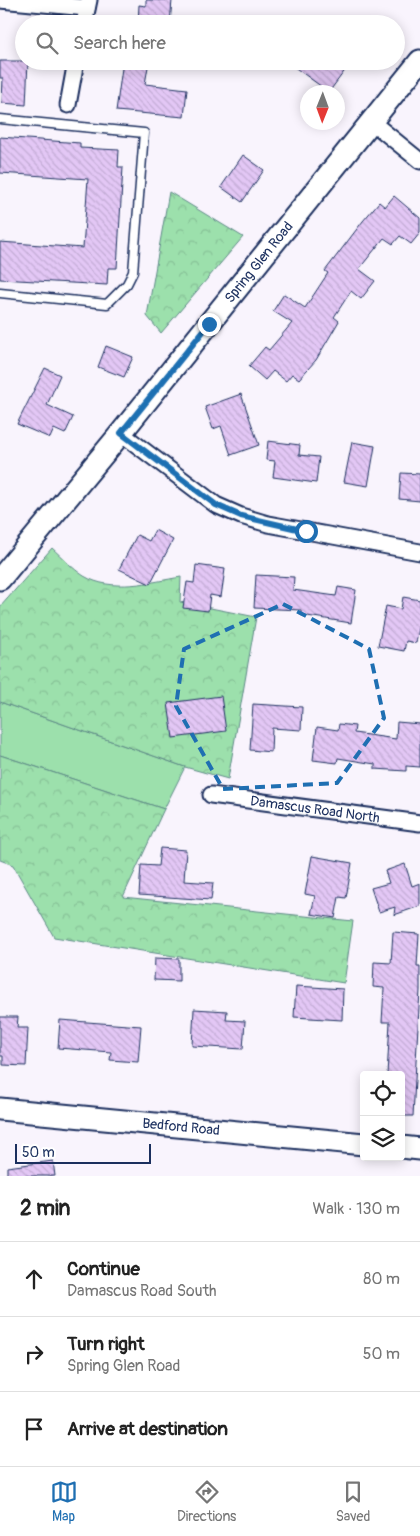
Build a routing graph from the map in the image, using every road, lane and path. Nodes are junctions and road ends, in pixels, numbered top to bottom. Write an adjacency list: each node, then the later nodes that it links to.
1 (0, 0): 2 (street)
2 (88, 4)
3 (420, 61): 7 (street, Spring Glen Road)
4 (74, 70): 5 (street)
5 (68, 105)
6 (0, 119): 9 (lane)
7 (372, 122): 8 (street); 10 (street, Spring Glen Road)
8 (420, 161)
9 (0, 293)
10 (121, 433): 11 (street); 12 (street, Spring Glen Road)
11 (420, 552)
12 (0, 579)
13 (211, 795): 14 (street, Damascus Road North)
14 (420, 823)
15 (0, 1109): 16 (street, Bedford Road)
16 (360, 1144)
17 (405, 1147): 18 (street)
18 (420, 1149)

